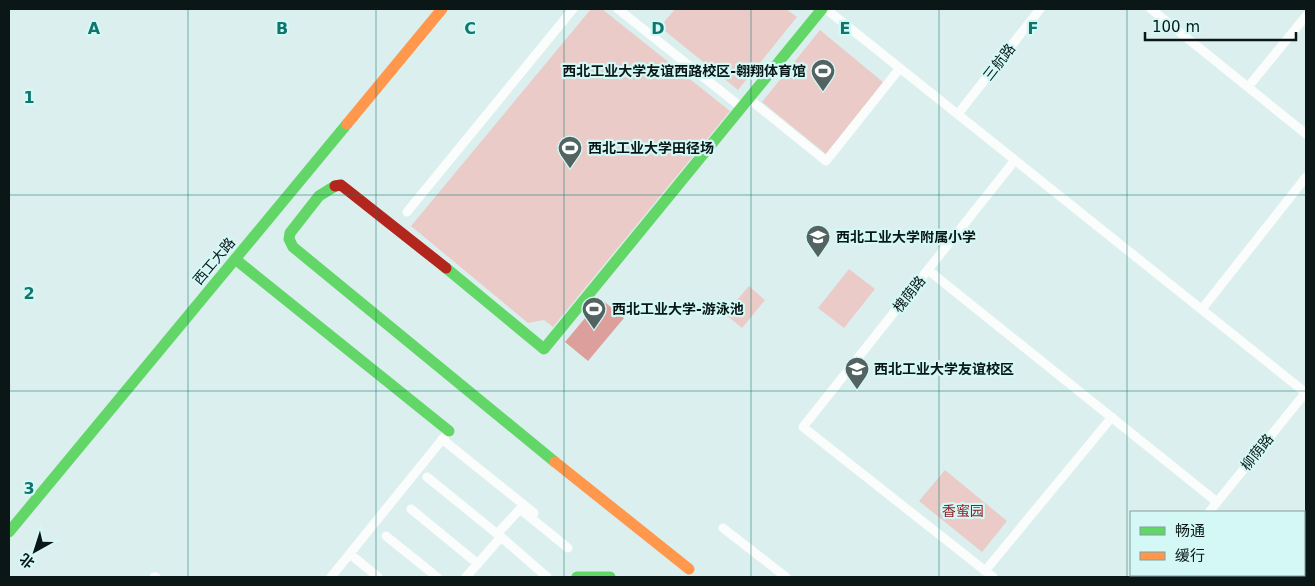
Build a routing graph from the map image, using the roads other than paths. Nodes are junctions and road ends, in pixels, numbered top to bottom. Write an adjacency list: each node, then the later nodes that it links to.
1 (442, 9): 17 (street, 西工大路)
2 (573, 9): 16 (street)
3 (618, 9): 11 (street)
4 (822, 9): 11 (street)
5 (826, 9): 9 (street)
6 (1040, 9): 12 (street, 三航路)
7 (1151, 9): 10 (street)
8 (1306, 16): 10 (street)
9 (900, 68): 11 (street); 12 (street)
10 (1248, 87): 13 (street)
11 (744, 102): 35 (street)
12 (958, 114): 14 (street)
13 (1306, 134)
14 (1015, 160): 18 (street, 槐荫路); 19 (street)
15 (1306, 177): 19 (street)
16 (407, 212)
17 (235, 259): 22 (street); 29 (street, 西工大路)
18 (928, 270): 21 (street); 36 (street, 槐荫路)
19 (1202, 310): 20 (street)
20 (1306, 392): 24 (street, 柳荫路)
21 (1112, 418): 24 (street); 36 (street)
22 (445, 435): 27 (street); 33 (street)
23 (427, 477): 30 (street)
24 (1217, 502): 26 (street, 柳荫路)
25 (411, 509): 34 (street)
26 (1210, 511)
27 (534, 513)
28 (723, 528): 44 (street)
29 (9, 532)
30 (499, 535): 32 (street); 34 (street); 41 (street)
31 (386, 536): 40 (street)
32 (568, 548)
33 (350, 554): 38 (street); 39 (street)
34 (478, 564): 37 (street)
35 (689, 569)
36 (989, 574)
37 (469, 576)
38 (331, 577)
39 (378, 577)
40 (437, 577)
41 (547, 577)
42 (577, 577): 43 (street)
43 (610, 577)
44 (786, 577)

